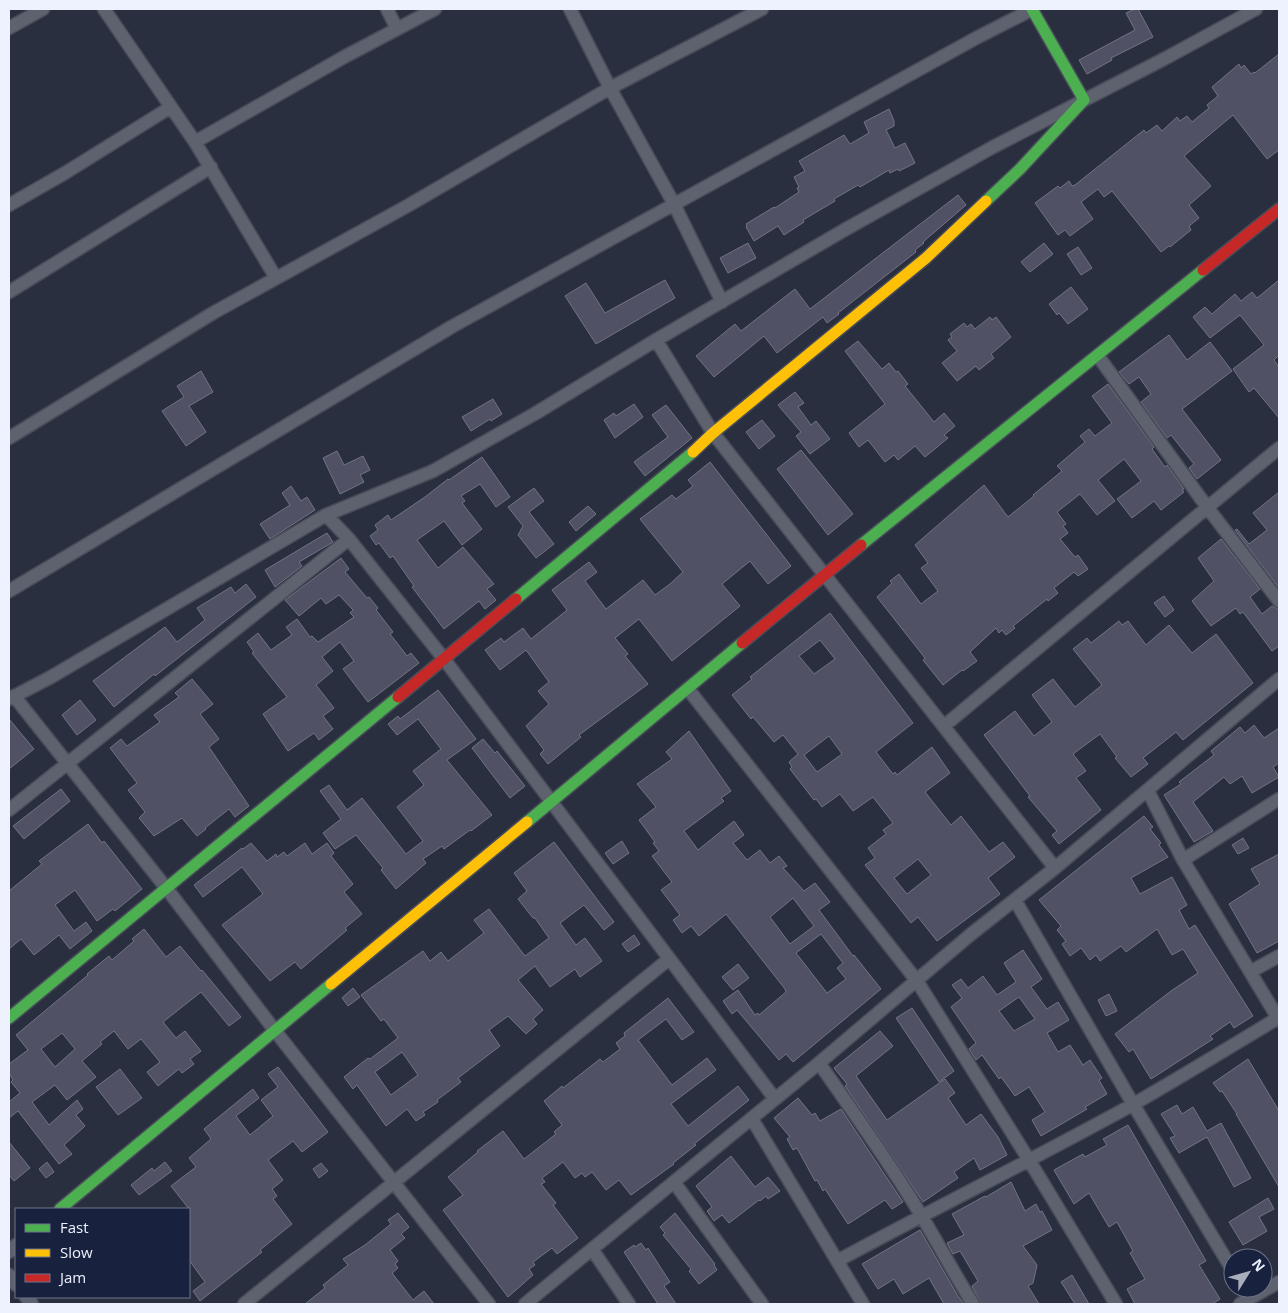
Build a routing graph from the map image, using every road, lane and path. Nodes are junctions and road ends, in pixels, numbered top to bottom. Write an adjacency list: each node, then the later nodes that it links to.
1 (43, 9): 9 (street)
2 (104, 9): 13 (street)
3 (387, 9): 10 (street)
4 (435, 9): 10 (street)
5 (570, 9): 11 (street)
6 (762, 9): 11 (street)
7 (1033, 9): 12 (street); 17 (street)
8 (1256, 9): 12 (street)
9 (9, 28)
10 (397, 29): 14 (street)
11 (610, 88): 17 (street); 19 (street)
12 (1084, 100): 21 (street); 24 (street)
13 (171, 108): 14 (street); 16 (street)
14 (195, 142): 15 (street)
15 (211, 167): 19 (street); 20 (street)
16 (9, 204)
17 (674, 204): 21 (street); 31 (street)
18 (1279, 209): 23 (street)
19 (276, 278): 25 (street)
20 (9, 292)
21 (722, 302): 22 (street)
22 (656, 340): 24 (street); 28 (street)
23 (1098, 356): 27 (street); 30 (street)
24 (714, 432): 30 (street); 33 (street)
25 (9, 438)
26 (1279, 448): 27 (street)
27 (1207, 507): 32 (street); 37 (street)
28 (326, 515): 29 (street); 36 (street)
29 (349, 539): 33 (street); 38 (street)
30 (826, 574): 35 (street); 37 (street)
31 (9, 591)
32 (1279, 601)
33 (444, 659): 41 (street); 45 (street)
34 (1279, 679): 39 (street)
35 (688, 689): 41 (street); 50 (street)
36 (12, 698): 38 (street)
37 (944, 726): 44 (street)
38 (68, 763): 42 (street); 45 (street)
39 (1148, 791): 43 (street); 44 (street)
40 (1279, 799): 43 (street)
41 (550, 802): 48 (street); 53 (street)
42 (9, 810)
43 (1183, 860): 49 (street)
44 (1055, 868): 46 (street)
45 (167, 889): 51 (street); 53 (street)
46 (1015, 900): 50 (street); 56 (street)
47 (1279, 956): 49 (street)
48 (669, 959): 55 (street); 60 (street)
49 (1250, 972): 52 (street)
50 (917, 981): 54 (street); 58 (street)
51 (9, 1018)
52 (1279, 1019): 56 (street)
53 (276, 1032): 60 (street); 61 (street)
54 (818, 1063): 55 (street); 62 (street)
55 (775, 1099): 57 (street)
56 (1133, 1104): 58 (street); 64 (street)
57 (752, 1118): 59 (street); 65 (street)
58 (1029, 1160): 62 (street); 75 (street)
59 (674, 1182): 63 (street); 72 (street)
60 (393, 1184): 68 (street); 69 (street)
61 (61, 1208)
62 (921, 1215): 65 (street); 74 (street)
63 (592, 1249): 70 (street); 71 (street)
64 (1223, 1254)
65 (837, 1261): 73 (street)
66 (1279, 1282): 67 (street)
67 (1247, 1299)
68 (244, 1304)
69 (489, 1304)
70 (525, 1304)
71 (629, 1304)
72 (762, 1304)
73 (863, 1304)
74 (973, 1304)
75 (1116, 1304)

